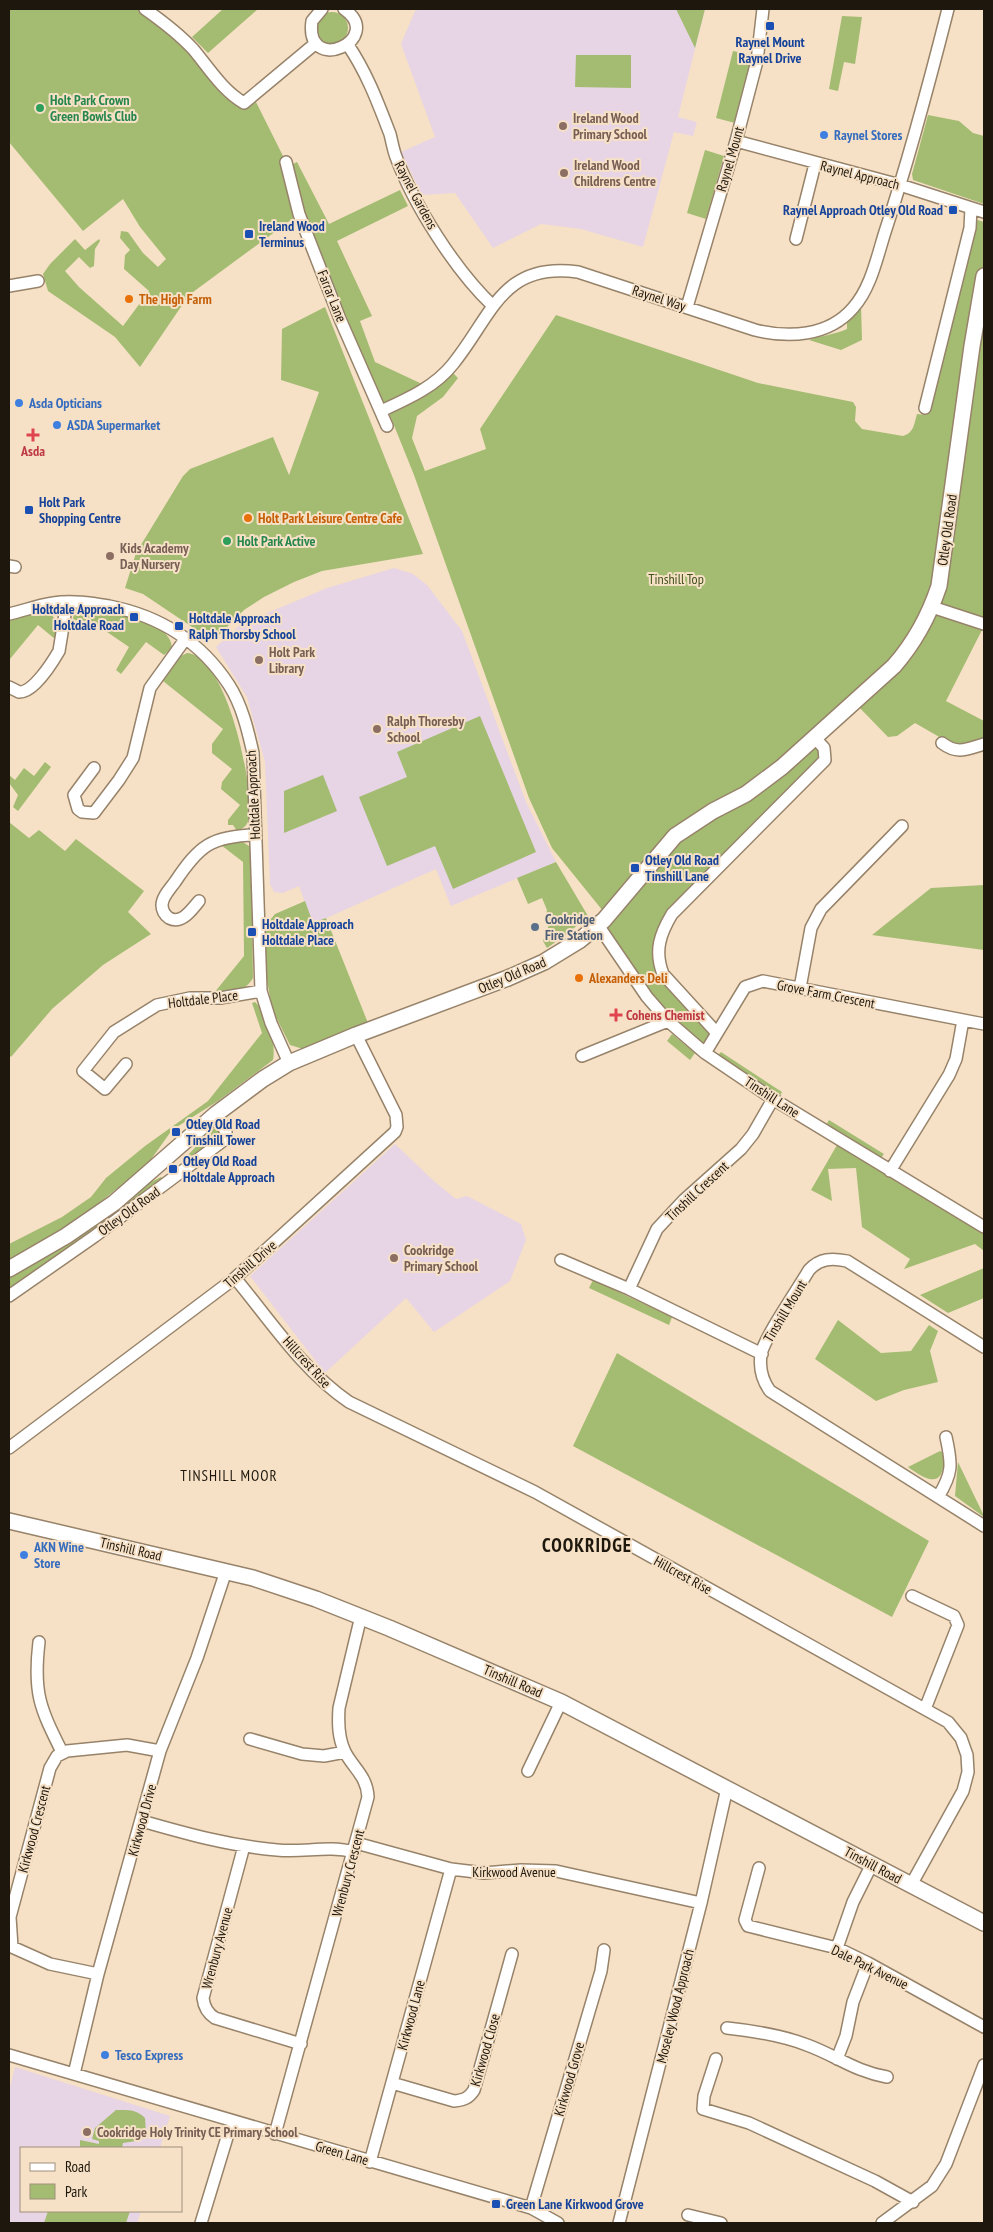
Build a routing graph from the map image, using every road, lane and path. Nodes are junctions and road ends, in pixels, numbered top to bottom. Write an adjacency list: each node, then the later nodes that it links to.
1 (145, 9): 6 (street)
2 (322, 9): 6 (street)
3 (762, 9): 8 (street, Raynel Mount)
4 (948, 9): 11 (street, Raynel Way)
5 (349, 10): 7 (street)
6 (316, 43): 7 (street)
7 (348, 45): 18 (street, Raynel Gardens)
8 (736, 141): 10 (street, Raynel Approach); 19 (street, Raynel Mount)
9 (286, 162): 22 (street, Farrar Lane)
10 (816, 164): 11 (street, Raynel Approach); 14 (street)
11 (900, 185): 12 (street, Raynel Approach); 19 (street, Raynel Way)
12 (971, 208): 13 (street, Raynel Approach); 21 (street)
13 (984, 212)
14 (796, 239)
15 (984, 276): 20 (street, Otley Old Road)
16 (38, 280): 17 (street)
17 (9, 286)
18 (493, 306): 19 (street, Raynel Way); 22 (street, Raynel Way)
19 (687, 307)
20 (978, 347): 25 (street, Otley Old Road)
21 (925, 408)
22 (381, 411): 23 (street, Farrar Lane)
23 (387, 426)
24 (67, 602): 26 (street, Holtdale Approach); 28 (street, Holtdale Approach); 29 (street)
25 (932, 607): 27 (street); 30 (street, Otley Old Road)
26 (9, 614)
27 (984, 624)
28 (186, 638): 33 (street); 35 (street, Holtdale Approach)
29 (9, 687)
30 (815, 738): 37 (street, Otley Old Road); 43 (street)
31 (942, 743): 32 (street)
32 (984, 744)
33 (94, 768)
34 (902, 826): 38 (street)
35 (255, 835): 36 (street); 39 (street, Holtdale Approach)
36 (200, 901)
37 (598, 926): 41 (street, Tinshill Lane); 44 (street, Otley Old Road)
38 (800, 988): 40 (street, Grove Farm Crescent); 43 (street, Grove Farm Crescent)
39 (262, 991): 47 (street, Holtdale Approach); 48 (street, Holtdale Place)
40 (962, 1020): 42 (street, Grove Farm Crescent); 51 (street)
41 (668, 1021): 45 (street, Tinshill Lane); 46 (street)
42 (984, 1024)
43 (716, 1032): 45 (street, Grove Farm Crescent)
44 (356, 1035): 47 (street, Otley Old Road); 55 (street, Tinshill Drive)
45 (705, 1053): 49 (street, Tinshill Lane)
46 (582, 1056)
47 (289, 1063): 50 (street, Otley Old Road)
48 (126, 1064)
49 (773, 1099): 51 (street, Tinshill Lane); 56 (street, Tinshill Crescent)
50 (216, 1114): 54 (street, Otley Old Road); 57 (street, Otley Old Road)
51 (890, 1171): 52 (street, Tinshill Lane)
52 (984, 1227)
53 (561, 1260): 56 (street)
54 (9, 1269)
55 (235, 1278): 61 (street, Tinshill Drive); 70 (street, Hillcrest Rise)
56 (629, 1288): 59 (street)
57 (9, 1296)
58 (984, 1347): 59 (street, Tinshill Mount)
59 (762, 1354): 62 (street, Tinshill Mount)
60 (946, 1437): 62 (street)
61 (9, 1448)
62 (938, 1497): 64 (street, Tinshill Mount)
63 (9, 1521): 65 (street, Tinshill Road)
64 (984, 1526)
65 (226, 1571): 67 (street, Tinshill Road); 72 (street, Kirkwood Drive)
66 (912, 1596): 70 (street)
67 (361, 1616): 69 (street, Tinshill Road); 74 (street, Wrenbury Crescent)
68 (39, 1642): 73 (street)
69 (561, 1702): 75 (street); 76 (street, Tinshill Road)
70 (925, 1709): 83 (street, Hillcrest Rise)
71 (250, 1739): 74 (street)
72 (160, 1751): 73 (street); 77 (street, Kirkwood Drive)
73 (62, 1752): 85 (street, Kirkwood Crescent)
74 (345, 1752): 79 (street, Wrenbury Crescent)
75 (528, 1771)
76 (727, 1788): 80 (street, Tinshill Road); 84 (street, Moseley Wood Approach)
77 (142, 1821): 78 (street, Kirkwood Avenue); 91 (street, Kirkwood Drive)
78 (244, 1846): 79 (street, Kirkwood Avenue); 94 (street, Wrenbury Avenue)
79 (355, 1847): 82 (street, Kirkwood Avenue); 94 (street, Wrenbury Crescent)
80 (872, 1864): 83 (street, Tinshill Road); 87 (street)
81 (759, 1868): 87 (street, Dale Park Avenue)
82 (451, 1869): 84 (street, Kirkwood Avenue); 101 (street, Kirkwood Lane)
83 (911, 1885): 86 (street, Tinshill Road)
84 (701, 1903): 110 (street, Moseley Wood Approach)
85 (10, 1917): 91 (street, Kirkwood Crescent)
86 (982, 1918)
87 (837, 1948): 90 (street, Dale Park Avenue)
88 (604, 1950): 106 (street, Kirkwood Grove)
89 (512, 1954): 101 (street, Kirkwood Close)
90 (868, 1963): 93 (street, Dale Park Avenue); 97 (street)
91 (98, 1974): 99 (street, Kirkwood Drive)
92 (727, 2028): 97 (street)
93 (984, 2028)
94 (301, 2044): 103 (street, Wrenbury Crescent)
95 (9, 2055): 99 (street, Green Lane)
96 (716, 2059): 105 (street)
97 (837, 2059): 100 (street)
98 (984, 2065): 105 (street)
99 (74, 2074): 102 (street, Green Lane)
100 (887, 2077)
101 (392, 2083): 104 (street, Kirkwood Lane)
102 (232, 2121): 103 (street, Green Lane); 108 (street)
103 (275, 2134): 104 (street, Green Lane)
104 (370, 2162): 106 (street, Green Lane)
105 (913, 2202): 112 (street)
106 (531, 2208): 109 (street, Green Lane)
107 (688, 2215): 111 (street)
108 (201, 2223)
109 (558, 2223)
110 (619, 2223)
111 (721, 2223)
112 (882, 2223)

